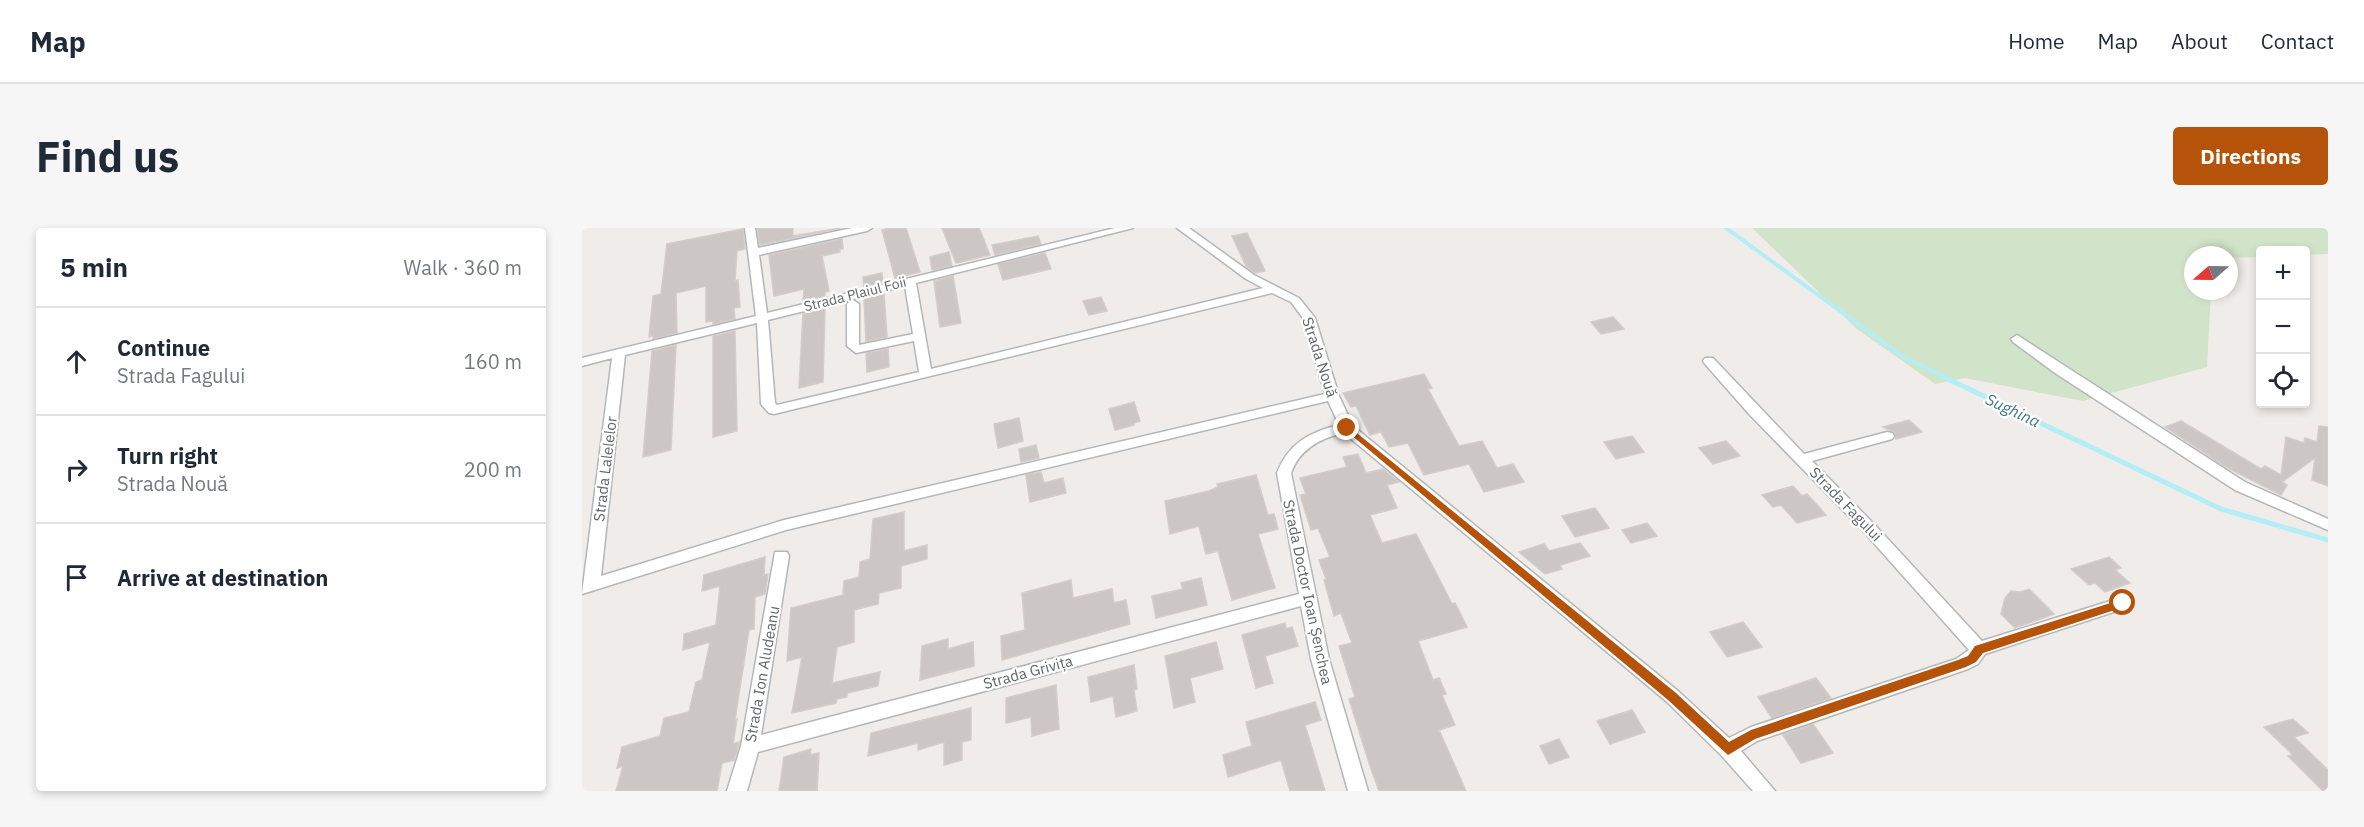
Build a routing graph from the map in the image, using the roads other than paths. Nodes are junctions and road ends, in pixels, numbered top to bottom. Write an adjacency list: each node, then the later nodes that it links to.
1 (750, 228): 5 (street)
2 (867, 228): 5 (street)
3 (1128, 228): 6 (street, Strada Plaiul Foii)
4 (1182, 228): 7 (street, Strada Nouă)
5 (752, 253): 9 (street)
6 (910, 280): 9 (street, Strada Plaiul Foii); 10 (street)
7 (1273, 289): 15 (street); 16 (street, Strada Nouă)
8 (852, 304): 10 (street)
9 (762, 317): 12 (street, Strada Plaiul Foii); 15 (street)
10 (920, 336): 15 (street)
11 (2017, 339): 20 (street)
12 (619, 353): 14 (street, Strada Plaiul Foii); 22 (street, Strada Lalelelor)
13 (1709, 361): 19 (street, Strada Fagului)
14 (582, 362)
15 (926, 374)
16 (1332, 396): 17 (street, Strada Nouă); 22 (street)
17 (1347, 428): 23 (street, Strada Doctor Ioan Șenchea); 27 (street, Strada Nouă)
18 (1887, 436): 19 (street)
19 (1803, 459): 25 (street, Strada Fagului)
20 (2328, 525)
21 (781, 556): 26 (street, Strada Ion Aludeanu)
22 (587, 586)
23 (1307, 598): 26 (street, Strada Grivița); 29 (street, Strada Doctor Ioan Șenchea)
24 (2123, 603): 25 (street)
25 (1979, 649): 27 (street)
26 (750, 746): 28 (street, Strada Ion Aludeanu)
27 (1728, 749): 30 (street, Strada Nouă)
28 (737, 791)
29 (1358, 791)
30 (1765, 791)

